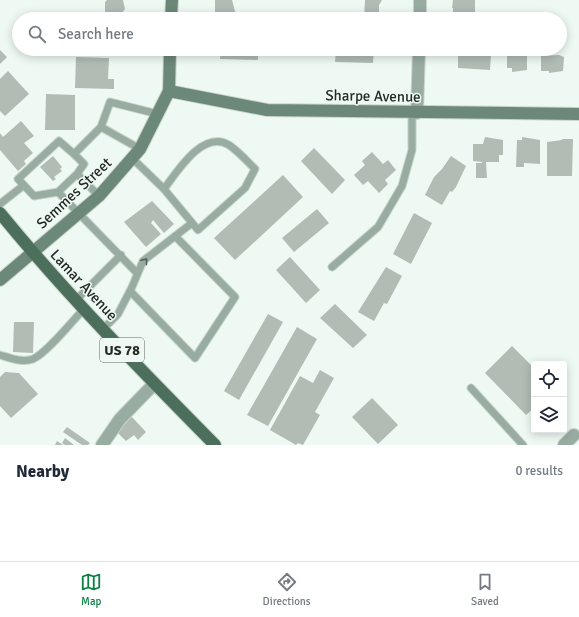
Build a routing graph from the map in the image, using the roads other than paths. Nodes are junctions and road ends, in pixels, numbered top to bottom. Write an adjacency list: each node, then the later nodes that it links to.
1 (172, 0): 3 (street)
2 (420, 0): 4 (street)
3 (171, 12)
4 (420, 12)
5 (170, 56): 7 (street, Semmes Street)
6 (418, 56): 8 (street)
7 (169, 91): 8 (street, Sharpe Avenue); 9 (street, Semmes Street)
8 (414, 112): 10 (street, Sharpe Avenue); 26 (lane)
9 (158, 114): 11 (lane); 13 (street, Semmes Street)
10 (579, 114)
11 (101, 127): 12 (lane); 13 (lane)
12 (74, 154): 14 (lane); 15 (lane)
13 (136, 154): 16 (lane); 18 (street, Semmes Street)
14 (77, 174): 17 (lane); 18 (lane)
15 (24, 185): 17 (lane); 19 (lane)
16 (164, 189): 22 (lane); 22 (lane)
17 (58, 192): 21 (lane)
18 (98, 196): 21 (street, Semmes Street)
19 (0, 204)
20 (0, 213): 24 (main road, Lamar Avenue / US 78)
21 (79, 213): 24 (street, Semmes Street); 25 (lane)
22 (192, 223): 23 (lane)
23 (175, 236): 27 (lane, one-way to 23); 29 (lane)
24 (32, 252): 28 (street, Semmes Street); 30 (main road, Lamar Avenue / US 78)
25 (121, 255): 27 (lane); 30 (lane)
26 (332, 267)
27 (137, 273): 29 (lane)
28 (2, 276)
29 (130, 291): 31 (lane)
30 (80, 304): 31 (main road, Lamar Avenue / US 78); 32 (lane)
31 (103, 329): 33 (main road, Lamar Avenue / US 78)
32 (0, 355)
33 (154, 384): 36 (street); 37 (main road, Lamar Avenue / US 78)
34 (471, 388): 38 (lane)
35 (574, 435): 39 (street)
36 (102, 445)
37 (215, 445)
38 (523, 445)
39 (564, 445)

